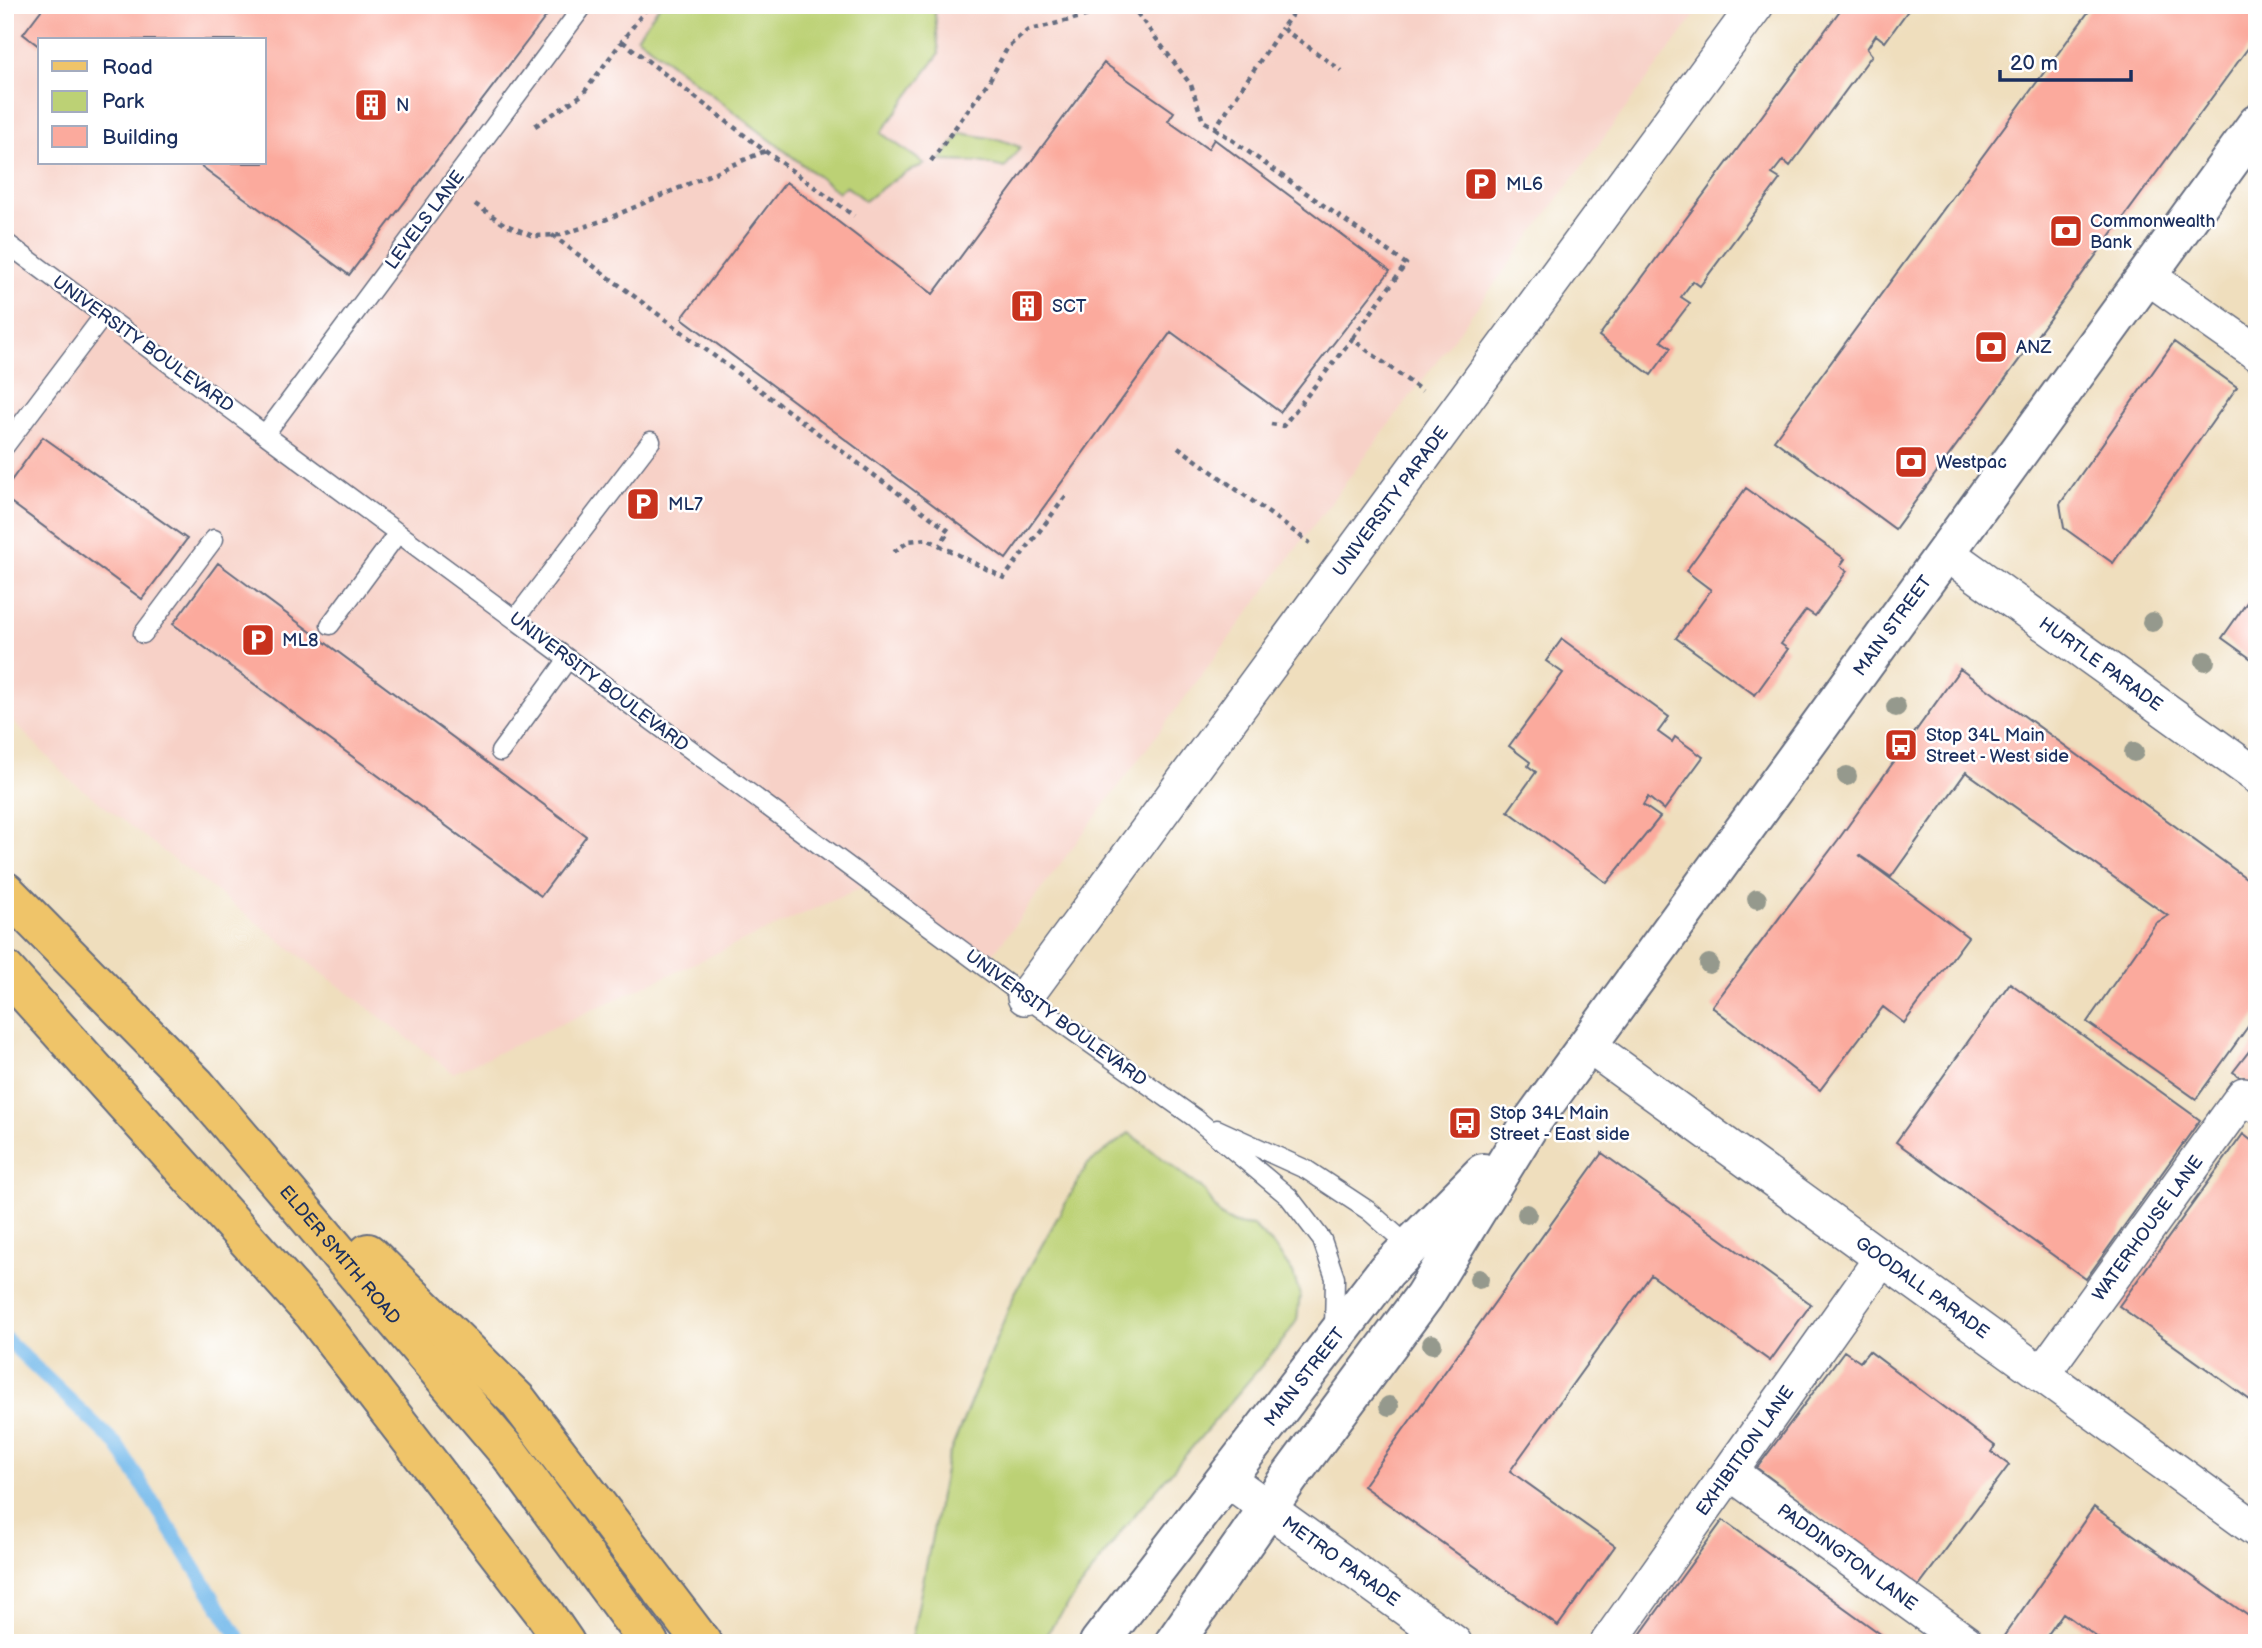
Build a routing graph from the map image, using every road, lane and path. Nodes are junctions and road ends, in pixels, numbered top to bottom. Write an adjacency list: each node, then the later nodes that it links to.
1 (584, 5): 24 (lane, LEVELS LANE)
2 (649, 5): 7 (path)
3 (1299, 5): 6 (path)
4 (1756, 5): 22 (street, UNIVERSITY PARADE)
5 (1132, 6): 10 (path); 13 (path)
6 (1282, 28): 8 (path); 10 (path)
7 (622, 41): 11 (path); 12 (path)
8 (1342, 71)
9 (2257, 124): 18 (street, MAIN STREET)
10 (1215, 128): 20 (path)
11 (527, 131)
12 (765, 150): 15 (path); 16 (path)
13 (931, 162)
14 (482, 193): 16 (path)
15 (855, 216)
16 (552, 235): 31 (path)
17 (5, 242): 19 (lane, UNIVERSITY BOULEVARD)
18 (2146, 275): 21 (street); 33 (street, MAIN STREET)
19 (104, 315): 24 (lane, UNIVERSITY BOULEVARD); 26 (lane)
20 (1352, 339): 22 (path); 23 (path)
21 (2257, 353)
22 (1454, 414): 34 (street, UNIVERSITY PARADE)
23 (1271, 424)
24 (265, 435): 29 (lane, UNIVERSITY BOULEVARD)
25 (651, 441): 35 (lane)
26 (5, 446)
27 (1178, 447): 34 (path)
28 (1066, 496): 31 (path)
29 (398, 533): 35 (lane, UNIVERSITY BOULEVARD); 36 (lane)
30 (214, 539): 37 (lane)
31 (940, 545): 32 (path)
32 (894, 552)
33 (1945, 552): 40 (street, HURTLE PARADE); 44 (street, MAIN STREET)
34 (1342, 566): 43 (street, UNIVERSITY PARADE)
35 (515, 619): 38 (lane, UNIVERSITY BOULEVARD)
36 (330, 625)
37 (143, 634)
38 (568, 659): 39 (lane); 43 (lane, UNIVERSITY BOULEVARD)
39 (500, 752)
40 (2257, 776)
41 (5, 891): 45 (main road, ELDER SMITH ROAD)
42 (5, 970): 58 (main road)
43 (1025, 997): 47 (lane, UNIVERSITY BOULEVARD)
44 (1588, 1045): 48 (street, MAIN STREET); 50 (street, GOODALL PARADE)
45 (196, 1085): 59 (main road, ELDER SMITH ROAD); 60 (main road)
46 (2257, 1105): 53 (street, WATERHOUSE LANE)
47 (1195, 1118): 49 (lane, UNIVERSITY BOULEVARD); 52 (lane, UNIVERSITY BOULEVARD)
48 (1528, 1127): 49 (street, MAIN STREET); 51 (street, MAIN STREET)
49 (1410, 1247): 51 (lane, UNIVERSITY BOULEVARD); 52 (street, MAIN STREET)
50 (1882, 1258): 53 (street, GOODALL PARADE); 54 (street, EXHIBITION LANE)
51 (1439, 1273): 56 (street, MAIN STREET)
52 (1334, 1339): 55 (street, MAIN STREET)
53 (2042, 1374): 57 (street, GOODALL PARADE)
54 (1730, 1472): 64 (street, EXHIBITION LANE); 65 (street, PADDINGTON LANE)
55 (1227, 1478): 56 (street, METRO PARADE); 61 (street, MAIN STREET)
56 (1268, 1508): 62 (street, MAIN STREET); 63 (street, METRO PARADE)
57 (2257, 1530)
58 (565, 1643)
59 (649, 1643)
60 (702, 1643)
61 (1099, 1643)
62 (1174, 1643)
63 (1454, 1643)
64 (1608, 1643)
65 (1966, 1643)

